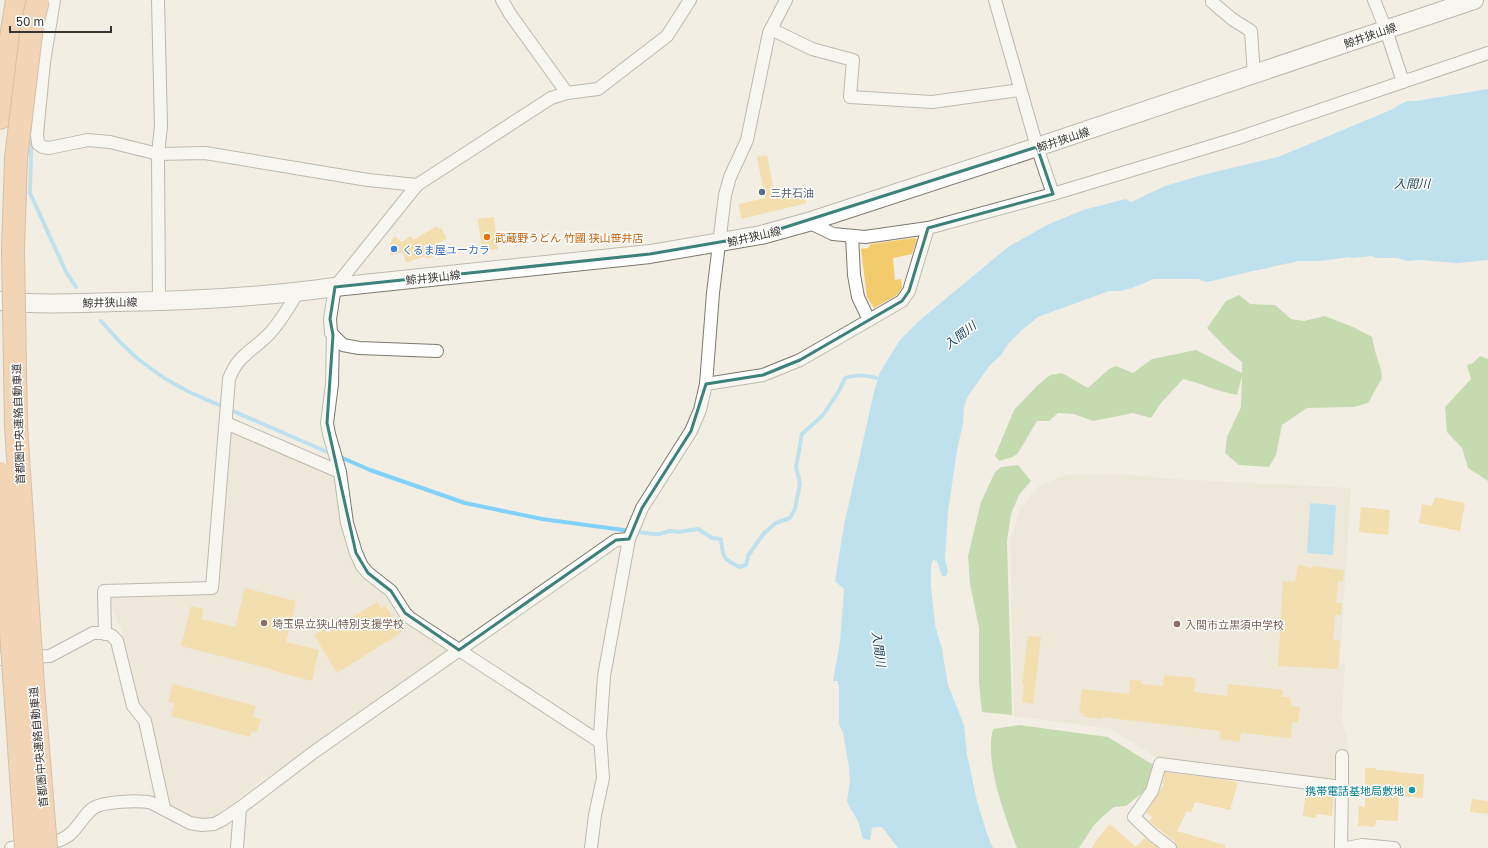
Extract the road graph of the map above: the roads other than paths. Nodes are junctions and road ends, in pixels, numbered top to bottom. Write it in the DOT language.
graph roads {
  1 [pos="17,0"];
  2 [pos="38,0"];
  3 [pos="54,0"];
  4 [pos="158,0"];
  5 [pos="502,0"];
  6 [pos="690,0"];
  7 [pos="786,0"];
  8 [pos="995,0"];
  9 [pos="1212,0"];
  10 [pos="1374,0"];
  11 [pos="1474,0"];
  12 [pos="771,29"];
  13 [pos="1386,30"];
  14 [pos="1488,53"];
  15 [pos="1254,75"];
  16 [pos="1403,82"];
  17 [pos="1020,90"];
  18 [pos="567,93"];
  19 [pos="0,118"];
  20 [pos="1037,147"];
  21 [pos="158,154"];
  22 [pos="417,185"];
  23 [pos="1053,194"];
  24 [pos="808,222"];
  25 [pos="928,228"];
  26 [pos="852,236"];
  27 [pos="720,243"];
  28 [pos="335,287"];
  29 [pos="298,292"];
  30 [pos="0,301"];
  31 [pos="159,302"];
  32 [pos="869,320"];
  33 [pos="334,336"];
  34 [pos="437,351"];
  35 [pos="706,384"];
  36 [pos="227,413"];
  37 [pos="340,472"];
  38 [pos="0,473"];
  39 [pos="628,539"];
  40 [pos="105,634"];
  41 [pos="459,650"];
  42 [pos="0,659"];
  43 [pos="600,742"];
  44 [pos="1342,756"];
  45 [pos="1342,787"];
  46 [pos="164,808"];
  47 [pos="240,808"];
  48 [pos="11,848"];
  49 [pos="26,848"];
  50 [pos="46,848"];
  51 [pos="237,848"];
  52 [pos="591,848"];
  53 [pos="1170,848"];
  54 [pos="1342,848"];
  55 [pos="1347,848"];
  56 [pos="1394,848"];
  1 -- 19 [label="highway"];
  2 -- 50 [label="highway, 首都圏中央連絡自動車道, bridge"];
  3 -- 21 [label="street"];
  4 -- 21 [label="street"];
  5 -- 18 [label="street"];
  6 -- 18 [label="street"];
  7 -- 12 [label="street"];
  8 -- 17 [label="street"];
  9 -- 15 [label="street"];
  10 -- 13 [label="street"];
  11 -- 13 [label="main road, 鯨井狭山線"];
  12 -- 17 [label="street"];
  12 -- 27 [label="street"];
  13 -- 15 [label="main road, 鯨井狭山線"];
  13 -- 16 [label="street"];
  14 -- 16 [label="street"];
  15 -- 20 [label="main road, 鯨井狭山線"];
  16 -- 23 [label="street"];
  17 -- 20 [label="street"];
  18 -- 22 [label="street"];
  20 -- 23 [label="street"];
  20 -- 24 [label="main road, 鯨井狭山線"];
  21 -- 22 [label="street"];
  21 -- 31 [label="street"];
  22 -- 28 [label="street"];
  23 -- 25 [label="street"];
  24 -- 26 [label="street"];
  24 -- 27 [label="main road, 鯨井狭山線"];
  25 -- 26 [label="street"];
  25 -- 32 [label="street"];
  26 -- 32 [label="street"];
  27 -- 28 [label="main road, 鯨井狭山線"];
  27 -- 35 [label="street"];
  28 -- 29 [label="main road, 鯨井狭山線"];
  28 -- 33 [label="street"];
  29 -- 31 [label="main road, 鯨井狭山線"];
  29 -- 36 [label="street"];
  30 -- 31 [label="main road, 鯨井狭山線"];
  32 -- 35 [label="street"];
  33 -- 34 [label="street"];
  33 -- 37 [label="street"];
  35 -- 39 [label="street"];
  36 -- 37 [label="street"];
  36 -- 40 [label="street"];
  37 -- 41 [label="street"];
  38 -- 49 [label="highway, 首都圏中央連絡自動車道, bridge"];
  39 -- 41 [label="street"];
  39 -- 43 [label="street"];
  40 -- 42 [label="street"];
  40 -- 46 [label="street"];
  41 -- 43 [label="street"];
  41 -- 47 [label="street"];
  43 -- 52 [label="street"];
  44 -- 45 [label="street"];
  45 -- 53 [label="street"];
  45 -- 54 [label="street"];
  46 -- 47 [label="street"];
  46 -- 48 [label="street"];
  47 -- 51 [label="street"];
  55 -- 56 [label="street"];
}
